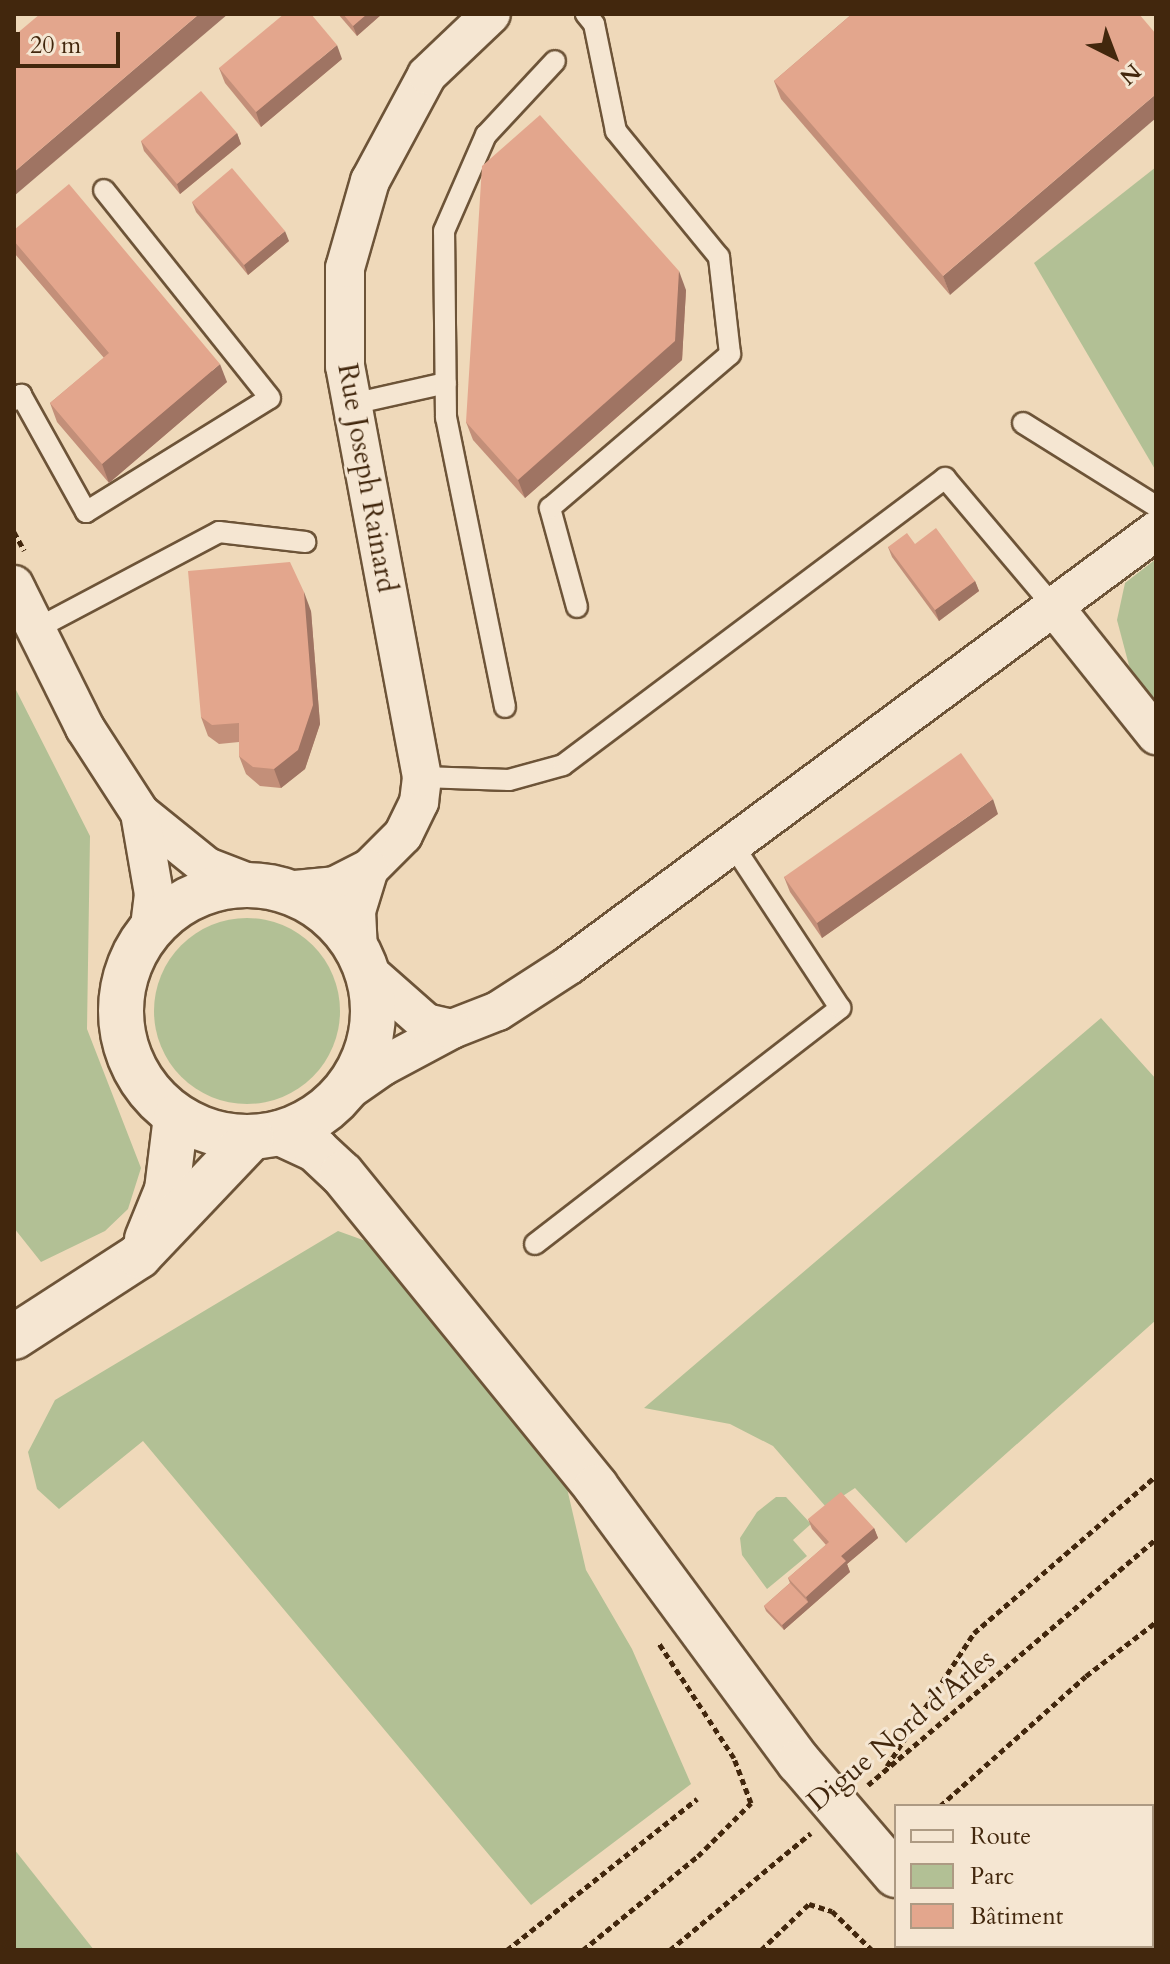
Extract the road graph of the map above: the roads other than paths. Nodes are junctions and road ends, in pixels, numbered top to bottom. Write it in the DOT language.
graph roads {
  1 [pos="491,14"];
  2 [pos="586,14"];
  3 [pos="555,61"];
  4 [pos="104,190"];
  5 [pos="446,383"];
  6 [pos="14,400"];
  7 [pos="352,404"];
  8 [pos="1023,423"];
  9 [pos="1156,506"];
  10 [pos="1156,531"];
  11 [pos="305,542"];
  12 [pos="14,585"];
  13 [pos="577,607"];
  14 [pos="1054,607"];
  15 [pos="36,629"];
  16 [pos="505,707"];
  17 [pos="1156,735"];
  18 [pos="422,777"];
  19 [pos="140,813"];
  20 [pos="733,845"];
  21 [pos="369,869"];
  22 [pos="270,888"];
  23 [pos="150,929"];
  24 [pos="362,961"];
  25 [pos="452,1029"];
  26 [pos="336,1100"];
  27 [pos="176,1117"];
  28 [pos="265,1136"];
  29 [pos="342,1174"];
  30 [pos="535,1244"];
  31 [pos="139,1256"];
  32 [pos="14,1337"];
  33 [pos="894,1873"];
  1 -- 7 [label="street, Rue Joseph Rainard"];
  2 -- 13 [label="lane"];
  3 -- 5 [label="lane"];
  4 -- 6 [label="lane"];
  5 -- 7 [label="lane"];
  5 -- 16 [label="lane"];
  7 -- 18 [label="street, Rue Joseph Rainard"];
  8 -- 9 [label="lane"];
  10 -- 14 [label="street"];
  11 -- 15 [label="lane"];
  12 -- 15 [label="street"];
  14 -- 17 [label="street"];
  14 -- 18 [label="lane"];
  14 -- 20 [label="street"];
  15 -- 19 [label="street"];
  18 -- 21 [label="street, Rue Joseph Rainard"];
  19 -- 22 [label="street"];
  19 -- 23 [label="street"];
  20 -- 25 [label="street"];
  20 -- 30 [label="lane"];
  21 -- 22 [label="street"];
  21 -- 24 [label="street"];
  22 -- 23 [label="street"];
  22 -- 24 [label="street"];
  23 -- 27 [label="street"];
  24 -- 25 [label="street"];
  24 -- 26 [label="street"];
  25 -- 26 [label="street"];
  26 -- 28 [label="street"];
  26 -- 29 [label="street"];
  27 -- 28 [label="street"];
  27 -- 31 [label="street"];
  28 -- 29 [label="street"];
  28 -- 31 [label="street"];
  29 -- 33 [label="street"];
  31 -- 32 [label="street"];
}
